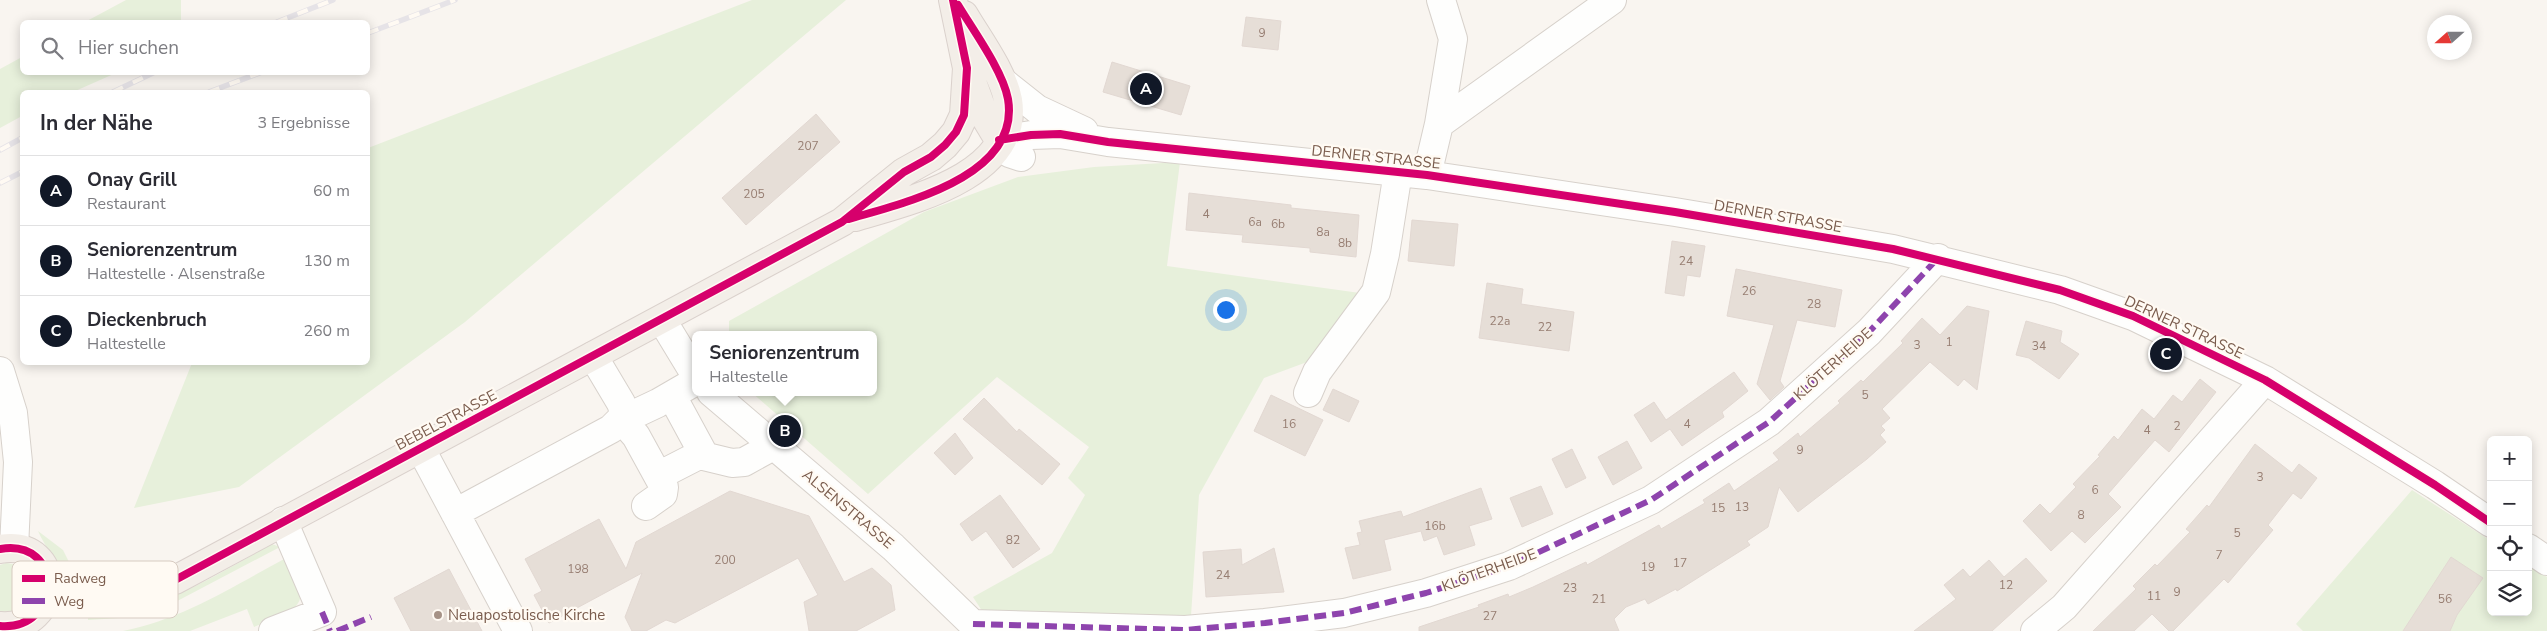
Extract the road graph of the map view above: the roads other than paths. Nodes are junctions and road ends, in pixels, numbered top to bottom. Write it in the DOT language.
graph roads {
  1 [pos="954,0"];
  2 [pos="1441,0"];
  3 [pos="1612,0"];
  4 [pos="967,68"];
  5 [pos="1002,82"];
  6 [pos="1439,124"];
  7 [pos="1000,140"];
  8 [pos="1108,142"];
  9 [pos="931,156"];
  10 [pos="1021,157"];
  11 [pos="983,164"];
  12 [pos="1398,172"];
  13 [pos="1427,175"];
  14 [pos="842,222"];
  15 [pos="1938,258"];
  16 [pos="662,320"];
  17 [pos="593,356"];
  18 [pos="692,369"];
  19 [pos="0,370"];
  20 [pos="2265,380"];
  21 [pos="692,384"];
  22 [pos="1308,393"];
  23 [pos="672,396"];
  24 [pos="716,396"];
  25 [pos="622,420"];
  26 [pos="773,446"];
  27 [pos="421,448"];
  28 [pos="704,455"];
  29 [pos="658,476"];
  30 [pos="646,506"];
  31 [pos="455,513"];
  32 [pos="2487,520"];
  33 [pos="283,521"];
  34 [pos="7,549"];
  35 [pos="2532,551"];
  36 [pos="36,561"];
  37 [pos="2547,561"];
  38 [pos="178,578"];
  39 [pos="0,626"];
  40 [pos="33,626"];
  41 [pos="976,627"];
  42 [pos="2037,630"];
  43 [pos="274,631"];
  44 [pos="518,631"];
  1 -- 4 [label="main road"];
  1 -- 5 [label="main road, BEBELSTRASSE"];
  2 -- 6 [label="street"];
  3 -- 6 [label="street"];
  4 -- 7 [label="main road"];
  4 -- 9 [label="main road"];
  5 -- 7 [label="main road, BEBELSTRASSE"];
  5 -- 8 [label="street, DERNER STRASSE"];
  6 -- 13 [label="street"];
  7 -- 8 [label="street, DERNER STRASSE"];
  7 -- 9 [label="main road"];
  7 -- 10 [label="street"];
  7 -- 11 [label="main road, BEBELSTRASSE"];
  8 -- 10 [label="street, DERNER STRASSE"];
  8 -- 12 [label="street, DERNER STRASSE"];
  9 -- 14 [label="main road, BEBELSTRASSE"];
  10 -- 11 [label="street, DERNER STRASSE"];
  11 -- 14 [label="main road, BEBELSTRASSE"];
  12 -- 13 [label="street, DERNER STRASSE"];
  12 -- 22 [label="street"];
  13 -- 15 [label="street, DERNER STRASSE"];
  14 -- 16 [label="main road, BEBELSTRASSE"];
  15 -- 20 [label="street, DERNER STRASSE"];
  15 -- 41 [label="street, KLÖTERHEIDE"];
  16 -- 17 [label="main road, BEBELSTRASSE"];
  16 -- 18 [label="street"];
  17 -- 25 [label="street"];
  17 -- 27 [label="main road, BEBELSTRASSE"];
  19 -- 34 [label="street"];
  20 -- 32 [label="street, DERNER STRASSE"];
  20 -- 42 [label="street"];
  21 -- 23 [label="street"];
  23 -- 25 [label="street"];
  23 -- 28 [label="street"];
  24 -- 26 [label="street, ALSENSTRASSE"];
  25 -- 29 [label="street"];
  25 -- 31 [label="street"];
  26 -- 28 [label="street"];
  26 -- 41 [label="street, ALSENSTRASSE"];
  27 -- 31 [label="street"];
  27 -- 33 [label="main road, BEBELSTRASSE"];
  28 -- 29 [label="street"];
  29 -- 30 [label="street"];
  31 -- 44 [label="street"];
  33 -- 38 [label="main road, BEBELSTRASSE"];
  33 -- 43 [label="street"];
  34 -- 36 [label="main road"];
  35 -- 37 [label="street"];
  39 -- 40 [label="main road"];
}
